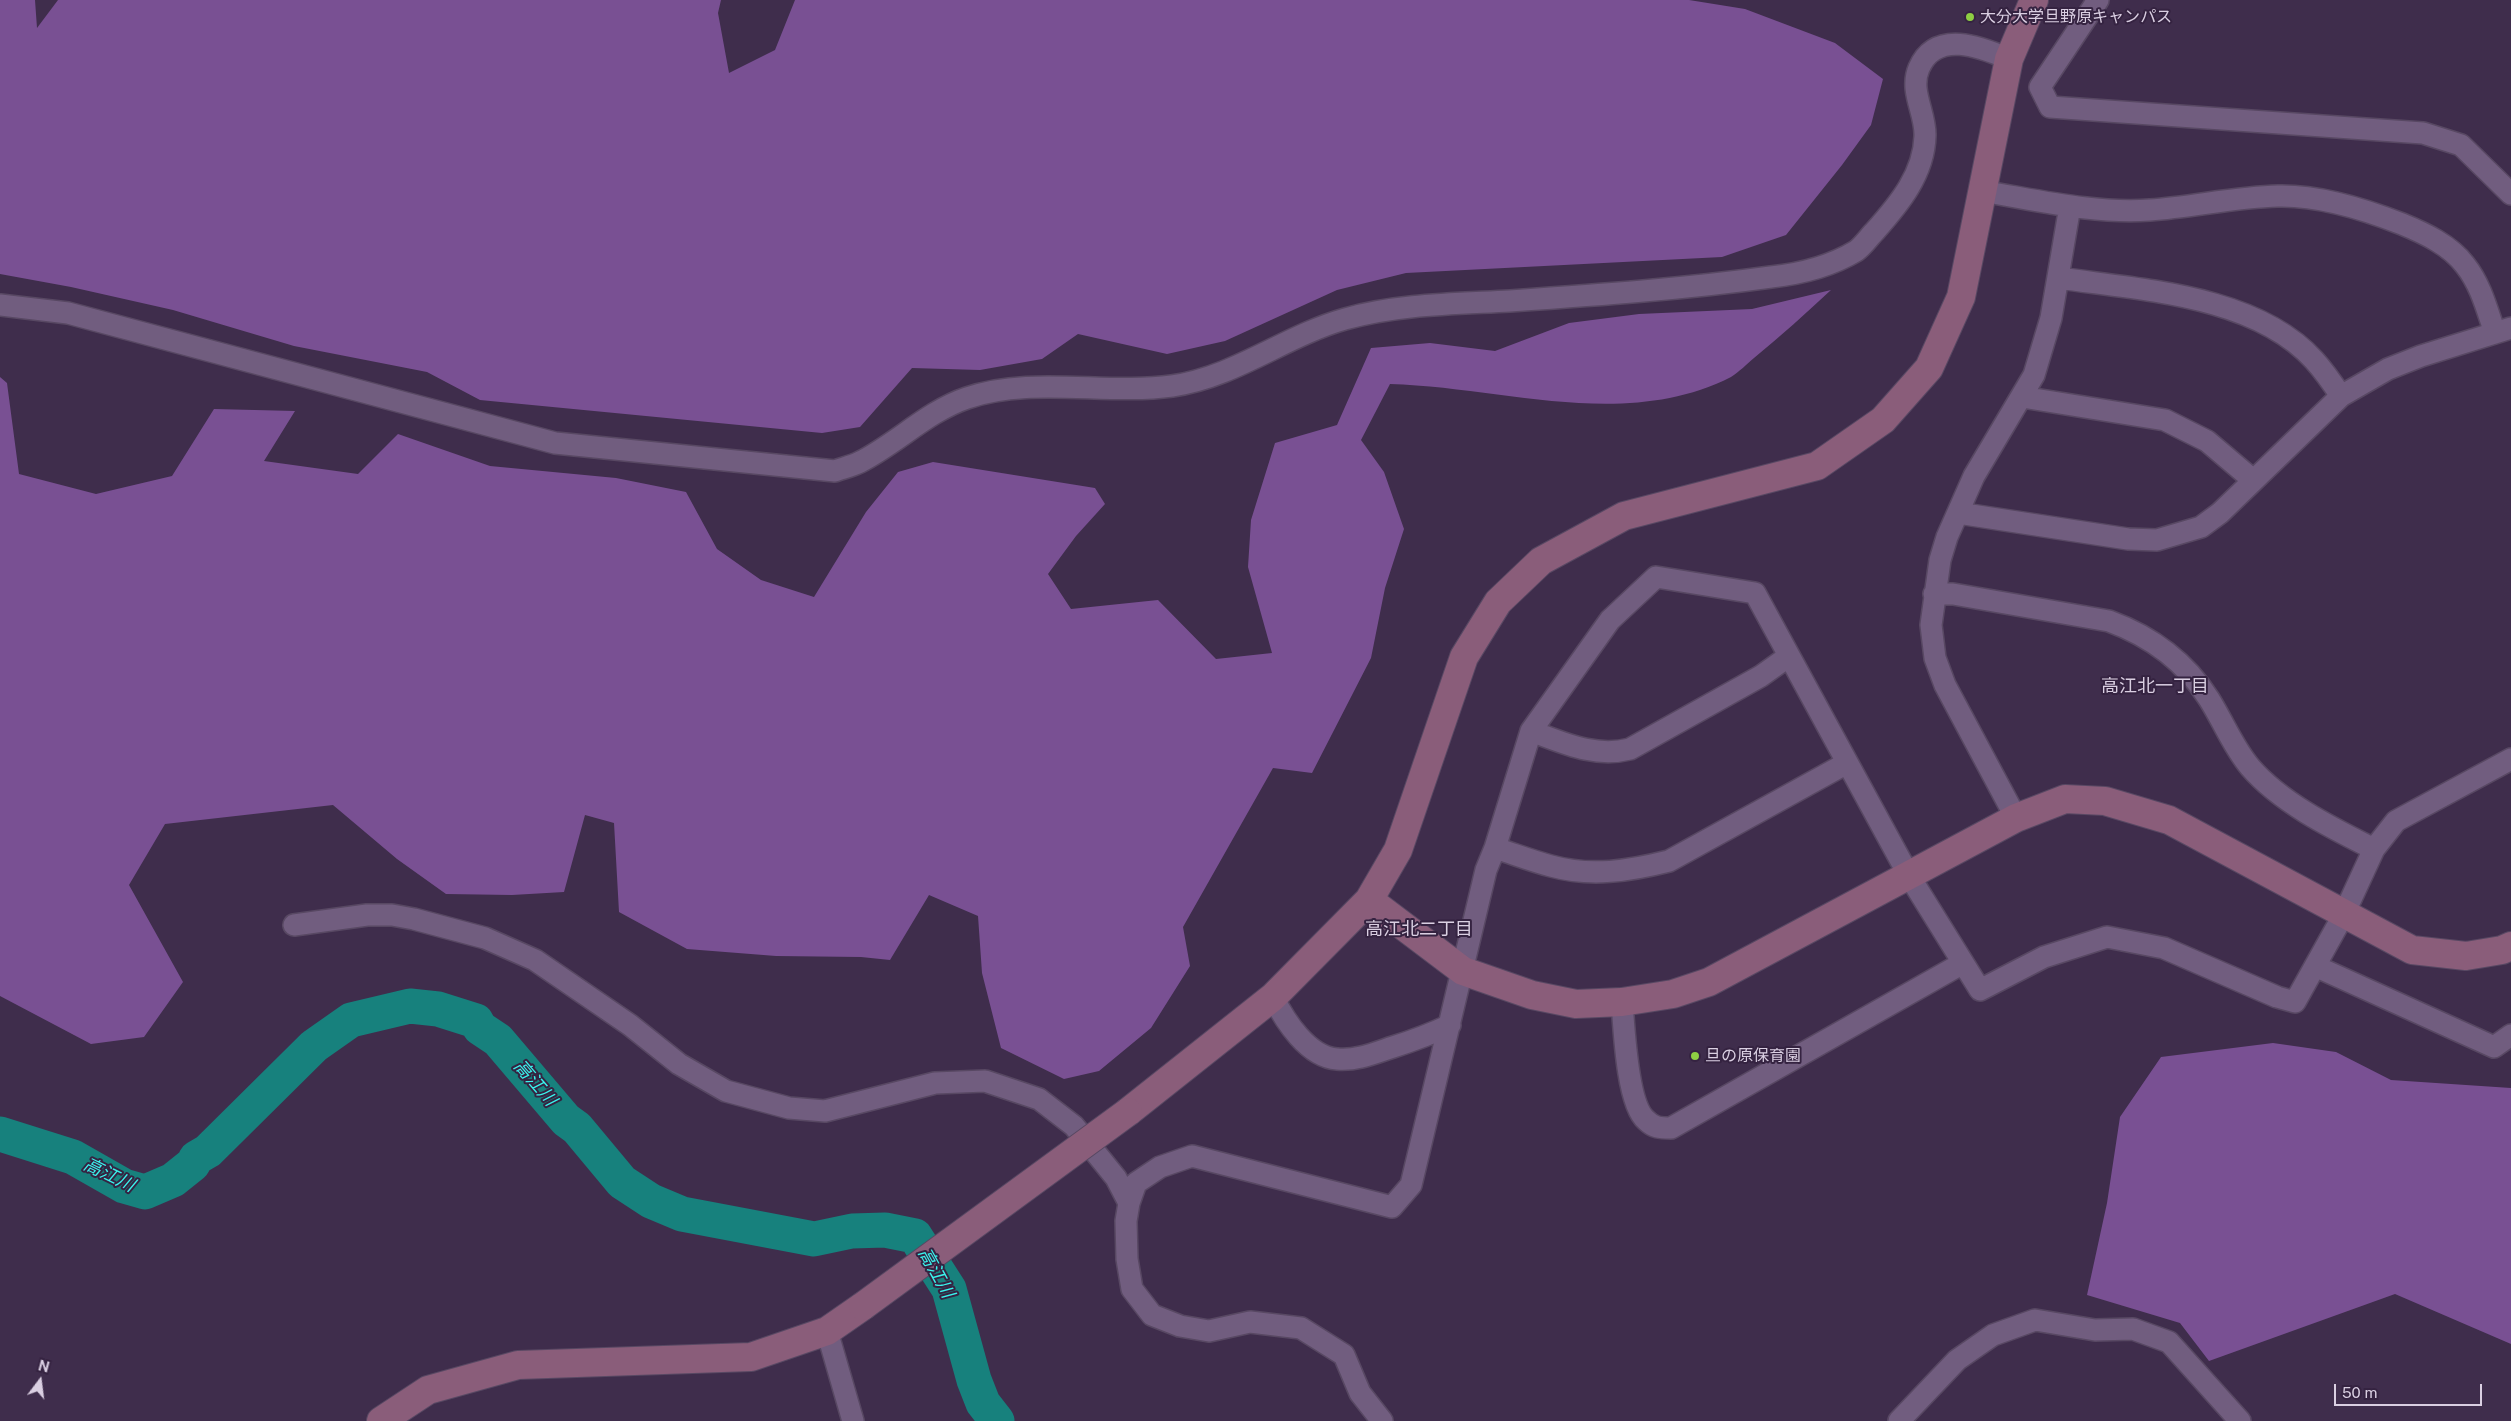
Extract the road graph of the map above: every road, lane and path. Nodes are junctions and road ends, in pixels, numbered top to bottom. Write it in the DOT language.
graph roads {
  1 [pos="2034,0"];
  2 [pos="2098,0"];
  3 [pos="2009,59"];
  4 [pos="1981,191"];
  5 [pos="2511,194"];
  6 [pos="2070,206"];
  7 [pos="2059,278"];
  8 [pos="0,305"];
  9 [pos="2503,330"];
  10 [pos="2342,396"];
  11 [pos="2022,397"];
  12 [pos="2253,480"];
  13 [pos="1958,513"];
  14 [pos="1934,594"];
  15 [pos="1789,656"];
  16 [pos="1531,731"];
  17 [pos="2511,759"];
  18 [pos="1847,763"];
  19 [pos="2016,818"];
  20 [pos="1496,848"];
  21 [pos="2374,849"];
  22 [pos="1908,874"];
  23 [pos="1369,900"];
  24 [pos="2344,914"];
  25 [pos="294,925"];
  26 [pos="2511,946"];
  27 [pos="1963,963"];
  28 [pos="2315,966"];
  29 [pos="1463,971"];
  30 [pos="1273,997"];
  31 [pos="1622,1002"];
  32 [pos="1450,1025"];
  33 [pos="2511,1036"];
  34 [pos="1129,1203"];
  35 [pos="827,1331"];
  36 [pos="381,1421"];
  37 [pos="853,1421"];
  38 [pos="1382,1421"];
  39 [pos="1899,1421"];
  40 [pos="2240,1421"];
  1 -- 3 [label="street"];
  2 -- 5 [label="street"];
  3 -- 4 [label="street"];
  3 -- 8 [label="street"];
  4 -- 6 [label="street"];
  4 -- 23 [label="street"];
  6 -- 7 [label="street"];
  6 -- 9 [label="street"];
  7 -- 10 [label="street"];
  7 -- 11 [label="street"];
  9 -- 10 [label="street"];
  10 -- 12 [label="street"];
  11 -- 12 [label="street"];
  11 -- 13 [label="street"];
  12 -- 13 [label="street"];
  13 -- 14 [label="street"];
  14 -- 19 [label="street"];
  14 -- 21 [label="street"];
  15 -- 16 [label="street"];
  15 -- 16 [label="street"];
  15 -- 18 [label="street"];
  16 -- 20 [label="street"];
  17 -- 21 [label="street"];
  18 -- 20 [label="street"];
  18 -- 22 [label="street"];
  19 -- 22 [label="street"];
  19 -- 24 [label="street"];
  20 -- 29 [label="street"];
  21 -- 24 [label="street"];
  22 -- 27 [label="street"];
  22 -- 31 [label="street"];
  23 -- 29 [label="street"];
  23 -- 30 [label="street"];
  24 -- 26 [label="street"];
  24 -- 28 [label="street"];
  25 -- 34 [label="street"];
  27 -- 28 [label="street"];
  27 -- 31 [label="street"];
  28 -- 33 [label="street"];
  29 -- 31 [label="street"];
  29 -- 32 [label="street"];
  30 -- 32 [label="street"];
  30 -- 35 [label="street, bridge"];
  32 -- 34 [label="street"];
  34 -- 38 [label="street"];
  35 -- 36 [label="street"];
  35 -- 37 [label="street"];
  39 -- 40 [label="street"];
}
